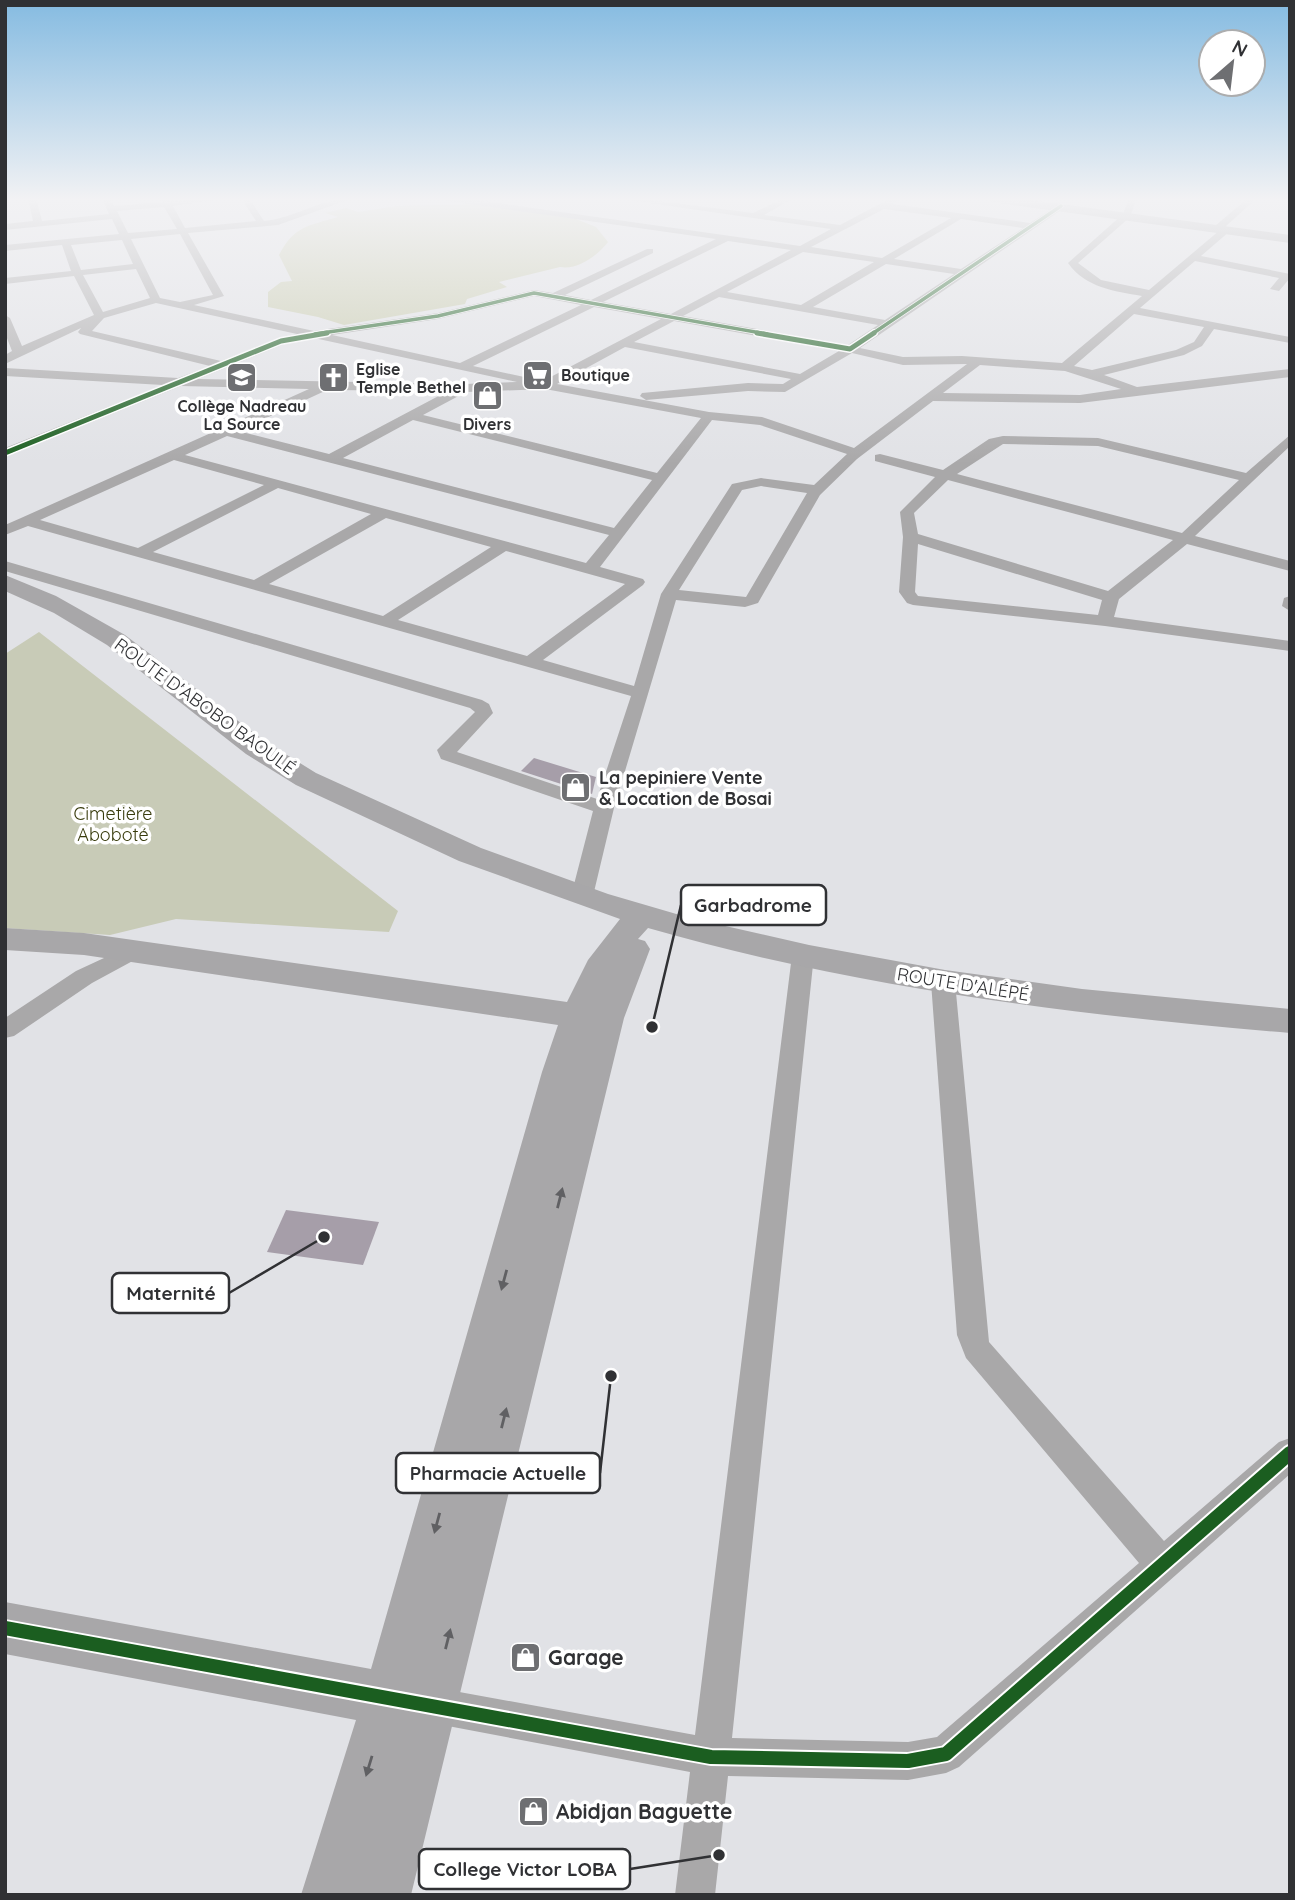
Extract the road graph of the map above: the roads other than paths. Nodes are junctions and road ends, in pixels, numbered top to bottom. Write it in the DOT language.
graph roads {
  1 [pos="84,287"];
  2 [pos="150,287"];
  3 [pos="214,287"];
  4 [pos="575,287"];
  5 [pos="627,287"];
  6 [pos="733,287"];
  7 [pos="840,287"];
  8 [pos="941,287"];
  9 [pos="1121,287"];
  10 [pos="1160,287"];
  11 [pos="1277,287"];
  12 [pos="1275,289"];
  13 [pos="719,294"];
  14 [pos="1151,294"];
  15 [pos="555,296"];
  16 [pos="156,300"];
  17 [pos="594,303"];
  18 [pos="172,304"];
  19 [pos="804,308"];
  20 [pos="1132,310"];
  21 [pos="100,316"];
  22 [pos="676,317"];
  23 [pos="5,318"];
  24 [pos="889,324"];
  25 [pos="1210,325"];
  26 [pos="310,334"];
  27 [pos="1290,340"];
  28 [pos="625,344"];
  29 [pos="850,349"];
  30 [pos="18,352"];
  31 [pos="5,361"];
  32 [pos="978,361"];
  33 [pos="221,365"];
  34 [pos="461,367"];
  35 [pos="1065,367"];
  36 [pos="5,372"];
  37 [pos="1290,373"];
  38 [pos="1092,374"];
  39 [pos="802,378"];
  40 [pos="178,382"];
  41 [pos="545,385"];
  42 [pos="328,386"];
  43 [pos="464,388"];
  44 [pos="1136,391"];
  45 [pos="933,397"];
  46 [pos="611,398"];
  47 [pos="411,416"];
  48 [pos="709,416"];
  49 [pos="224,431"];
  50 [pos="1290,439"];
  51 [pos="5,453"];
  52 [pos="857,453"];
  53 [pos="171,455"];
  54 [pos="332,458"];
  55 [pos="880,458"];
  56 [pos="943,477"];
  57 [pos="660,478"];
  58 [pos="1250,478"];
  59 [pos="276,484"];
  60 [pos="817,490"];
  61 [pos="384,513"];
  62 [pos="26,521"];
  63 [pos="5,531"];
  64 [pos="618,533"];
  65 [pos="911,537"];
  66 [pos="1185,538"];
  67 [pos="503,546"];
  68 [pos="136,554"];
  69 [pos="5,566"];
  70 [pos="1290,566"];
  71 [pos="590,569"];
  72 [pos="5,582"];
  73 [pos="254,586"];
  74 [pos="657,588"];
  75 [pos="1111,597"];
  76 [pos="1105,621"];
  77 [pos="384,622"];
  78 [pos="1290,646"];
  79 [pos="529,662"];
  80 [pos="641,693"];
  81 [pos="604,808"];
  82 [pos="582,896"];
  83 [pos="642,916"];
  84 [pos="5,939"];
  85 [pos="132,952"];
  86 [pos="803,956"];
  87 [pos="943,982"];
  88 [pos="592,1017"];
  89 [pos="1290,1021"];
  90 [pos="5,1030"];
  91 [pos="1290,1453"];
  92 [pos="1162,1564"];
  93 [pos="5,1628"];
  94 [pos="410,1703"];
  95 [pos="711,1757"];
  96 [pos="330,1895"];
  97 [pos="381,1895"];
  98 [pos="695,1895"];
  1 -- 21 [label="street"];
  2 -- 16 [label="street"];
  3 -- 18 [label="street"];
  4 -- 15 [label="street"];
  5 -- 17 [label="street"];
  6 -- 13 [label="street"];
  7 -- 19 [label="street"];
  8 -- 24 [label="street"];
  9 -- 14 [label="street"];
  10 -- 14 [label="street"];
  11 -- 12 [label="street"];
  13 -- 19 [label="street"];
  13 -- 22 [label="street"];
  14 -- 20 [label="street"];
  15 -- 17 [label="street"];
  15 -- 26 [label="street"];
  16 -- 18 [label="street"];
  16 -- 21 [label="street"];
  17 -- 22 [label="street"];
  17 -- 34 [label="street"];
  18 -- 26 [label="street"];
  19 -- 24 [label="street"];
  20 -- 25 [label="street"];
  20 -- 35 [label="street"];
  21 -- 30 [label="street"];
  21 -- 33 [label="street"];
  22 -- 28 [label="street"];
  22 -- 29 [label="street"];
  23 -- 30 [label="street"];
  24 -- 29 [label="street"];
  25 -- 27 [label="street"];
  25 -- 38 [label="street"];
  26 -- 33 [label="street"];
  26 -- 34 [label="street"];
  28 -- 39 [label="street"];
  28 -- 41 [label="street"];
  29 -- 32 [label="street"];
  29 -- 39 [label="street"];
  30 -- 31 [label="street"];
  32 -- 35 [label="street"];
  32 -- 45 [label="street"];
  33 -- 40 [label="street"];
  34 -- 41 [label="street"];
  35 -- 38 [label="street"];
  36 -- 40 [label="street"];
  37 -- 44 [label="street"];
  38 -- 44 [label="street"];
  39 -- 46 [label="street"];
  40 -- 42 [label="street"];
  40 -- 51 [label="street"];
  41 -- 43 [label="street"];
  41 -- 46 [label="street"];
  42 -- 43 [label="street"];
  42 -- 49 [label="street"];
  43 -- 47 [label="street"];
  44 -- 45 [label="street"];
  45 -- 52 [label="street"];
  46 -- 48 [label="street"];
  47 -- 54 [label="street"];
  47 -- 57 [label="street"];
  48 -- 52 [label="street"];
  48 -- 57 [label="street"];
  49 -- 53 [label="street"];
  49 -- 54 [label="street"];
  50 -- 58 [label="street"];
  52 -- 60 [label="street"];
  53 -- 59 [label="street"];
  53 -- 62 [label="street"];
  54 -- 64 [label="street"];
  55 -- 56 [label="street"];
  56 -- 58 [label="street"];
  56 -- 65 [label="street"];
  56 -- 66 [label="street"];
  57 -- 64 [label="street"];
  58 -- 66 [label="street"];
  59 -- 61 [label="street"];
  59 -- 68 [label="street"];
  60 -- 74 [label="street"];
  60 -- 74 [label="street"];
  61 -- 67 [label="street"];
  61 -- 73 [label="street"];
  62 -- 63 [label="street"];
  62 -- 68 [label="street"];
  64 -- 71 [label="street"];
  65 -- 75 [label="street"];
  65 -- 76 [label="street"];
  66 -- 70 [label="street"];
  66 -- 75 [label="street"];
  67 -- 71 [label="street"];
  67 -- 77 [label="street"];
  68 -- 73 [label="street"];
  69 -- 81 [label="street"];
  71 -- 74 [label="street"];
  72 -- 82 [label="main road, ROUTE D'ABOBO BAOULÉ"];
  73 -- 77 [label="street"];
  74 -- 79 [label="street"];
  74 -- 80 [label="street"];
  75 -- 76 [label="street"];
  76 -- 78 [label="street"];
  77 -- 79 [label="street"];
  79 -- 80 [label="street"];
  80 -- 81 [label="street"];
  81 -- 82 [label="street"];
  82 -- 83 [label="main road, ROUTE D'ABOBO BAOULÉ"];
  83 -- 86 [label="main road, ROUTE D'ALÉPÉ"];
  83 -- 88 [label="main road"];
  84 -- 85 [label="main road"];
  85 -- 88 [label="main road"];
  85 -- 90 [label="street"];
  86 -- 87 [label="main road, ROUTE D'ALÉPÉ"];
  86 -- 95 [label="street"];
  87 -- 89 [label="main road, ROUTE D'ALÉPÉ"];
  87 -- 92 [label="street"];
  88 -- 94 [label="main road"];
  91 -- 92 [label="street"];
  92 -- 95 [label="street"];
  93 -- 94 [label="main road"];
  94 -- 95 [label="street"];
  94 -- 96 [label="main road, one-way"];
  94 -- 97 [label="main road"];
  95 -- 98 [label="street"];
}
